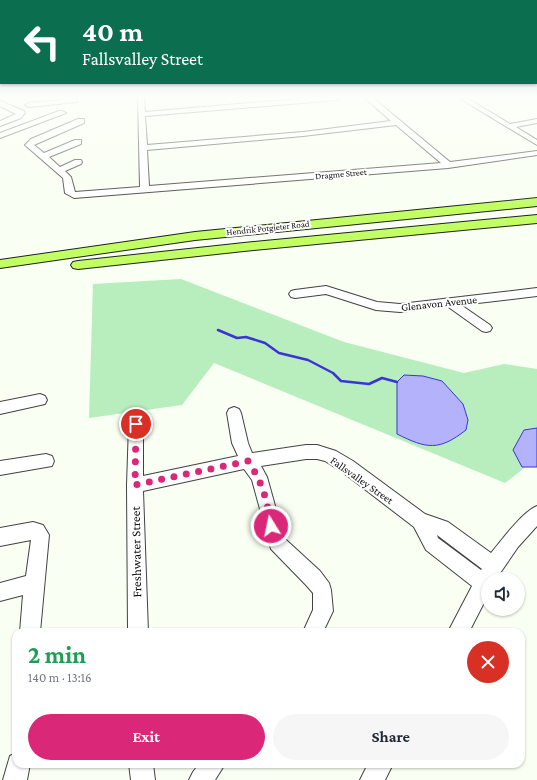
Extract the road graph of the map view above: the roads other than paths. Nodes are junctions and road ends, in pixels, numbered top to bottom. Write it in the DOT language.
graph roads {
  1 [pos="143,134"];
  2 [pos="298,134"];
  3 [pos="411,134"];
  4 [pos="522,134"];
  5 [pos="522,134"];
  6 [pos="48,135"];
  7 [pos="78,142"];
  8 [pos="537,143"];
  9 [pos="144,148"];
  10 [pos="537,148"];
  11 [pos="537,153"];
  12 [pos="42,157"];
  13 [pos="78,162"];
  14 [pos="448,165"];
  15 [pos="59,170"];
  16 [pos="145,189"];
  17 [pos="537,202"];
  18 [pos="537,219"];
  19 [pos="0,264"];
  20 [pos="0,274"];
  21 [pos="295,294"];
  22 [pos="535,294"];
  23 [pos="449,302"];
  24 [pos="486,328"];
  25 [pos="40,400"];
  26 [pos="0,408"];
  27 [pos="234,413"];
  28 [pos="136,424"];
  29 [pos="46,461"];
  30 [pos="248,461"];
  31 [pos="0,468"];
  32 [pos="135,485"];
  33 [pos="537,514"];
  34 [pos="420,521"];
  35 [pos="0,537"];
  36 [pos="493,566"];
  37 [pos="490,572"];
  38 [pos="481,582"];
  39 [pos="34,583"];
  40 [pos="481,590"];
  41 [pos="0,592"];
  42 [pos="30,628"];
  43 [pos="138,628"];
  44 [pos="315,628"];
  45 [pos="460,628"];
  46 [pos="17,768"];
  47 [pos="142,768"];
  48 [pos="379,768"];
  49 [pos="15,780"];
  50 [pos="143,780"];
  51 [pos="372,780"];
  1 -- 9 [label="street"];
  2 -- 9 [label="street"];
  3 -- 14 [label="street"];
  4 -- 8 [label="street"];
  5 -- 10 [label="street"];
  6 -- 12 [label="street"];
  7 -- 12 [label="street"];
  9 -- 16 [label="street"];
  11 -- 14 [label="street, Dragme Street"];
  12 -- 15 [label="street"];
  13 -- 15 [label="street"];
  14 -- 16 [label="street, Dragme Street"];
  15 -- 16 [label="street, Dragme Street"];
  17 -- 19 [label="main road, Hendrik Potgieter Road"];
  18 -- 20 [label="main road, Hendrik Potgieter Road"];
  21 -- 23 [label="street, Glenavon Avenue"];
  22 -- 23 [label="street, Glenavon Avenue"];
  23 -- 24 [label="street"];
  25 -- 26 [label="street"];
  27 -- 30 [label="street"];
  28 -- 32 [label="street, Freshwater Street"];
  29 -- 31 [label="street"];
  30 -- 32 [label="street, Fallsvalley Street"];
  30 -- 34 [label="street, Fallsvalley Street"];
  30 -- 44 [label="street"];
  32 -- 43 [label="street, Freshwater Street"];
  33 -- 36 [label="street"];
  34 -- 36 [label="street, Fallsvalley Street"];
  34 -- 38 [label="street, Fallsvalley Street"];
  35 -- 39 [label="street"];
  36 -- 37 [label="street"];
  39 -- 41 [label="street"];
  39 -- 42 [label="street"];
  40 -- 45 [label="street"];
  46 -- 49 [label="street"];
  47 -- 50 [label="street"];
  48 -- 51 [label="street"];
}
